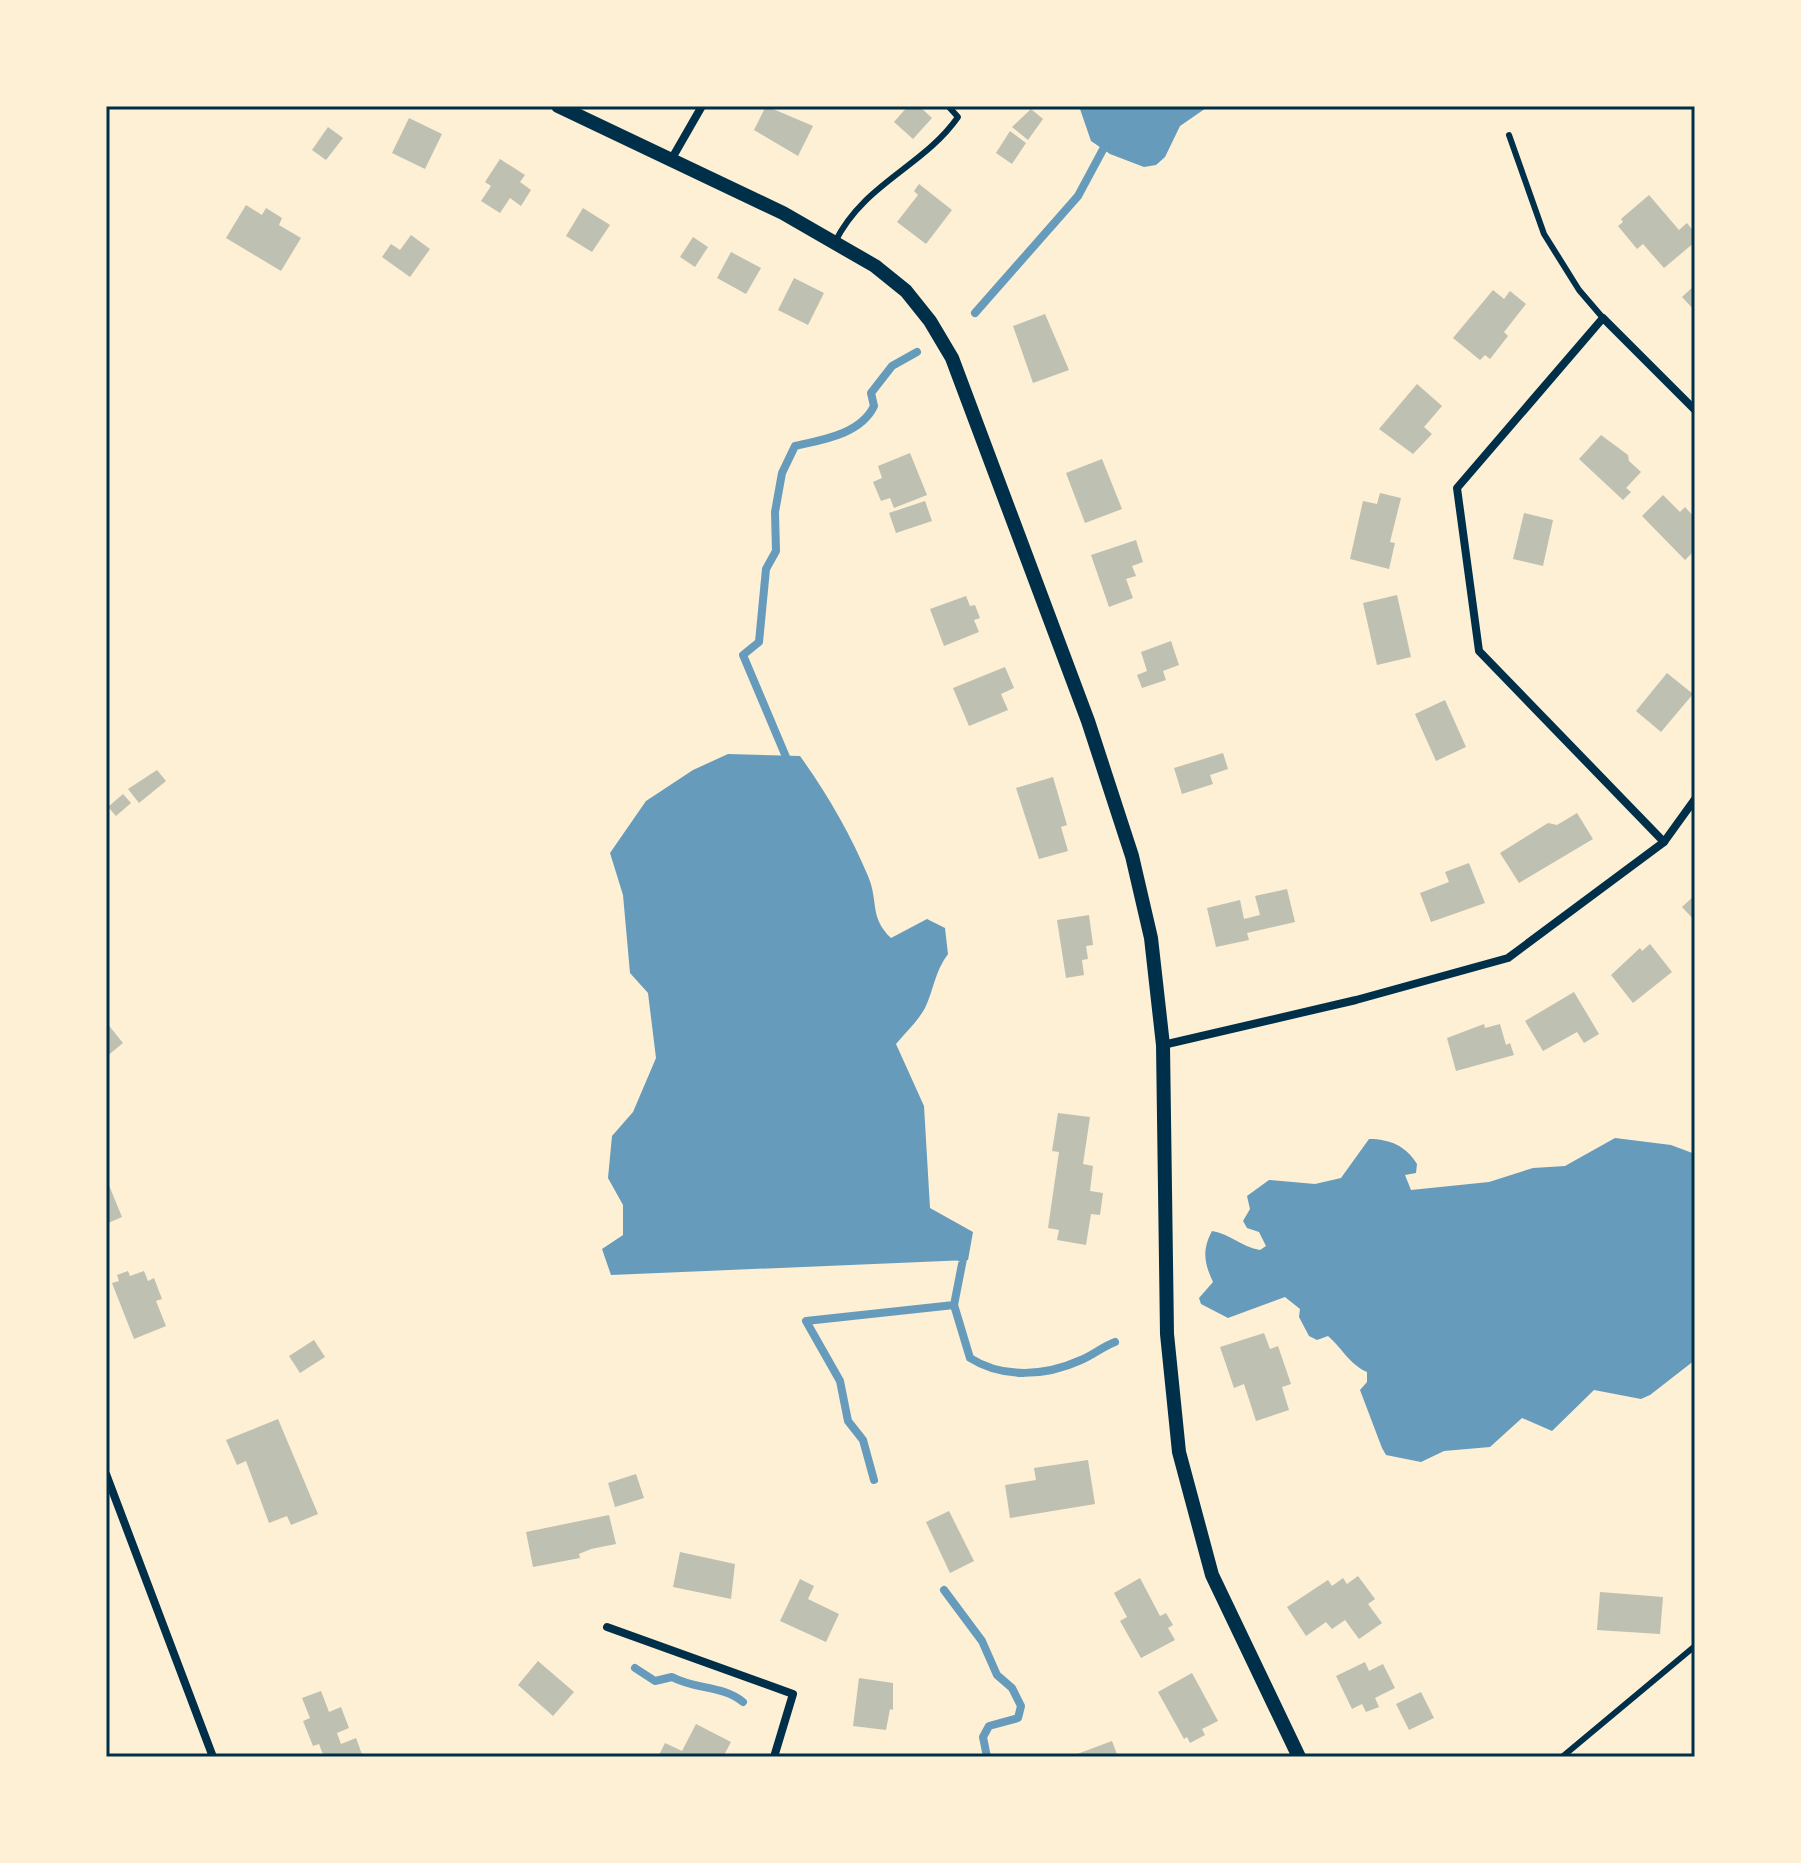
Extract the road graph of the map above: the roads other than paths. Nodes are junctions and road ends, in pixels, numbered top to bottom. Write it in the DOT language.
graph roads {
  1 [pos="558,106"];
  2 [pos="702,106"];
  3 [pos="948,106"];
  4 [pos="1509,135"];
  5 [pos="671,160"];
  6 [pos="835,242"];
  7 [pos="1603,318"];
  8 [pos="1695,410"];
  9 [pos="1695,799"];
  10 [pos="1664,842"];
  11 [pos="1163,1045"];
  12 [pos="106,1474"];
  13 [pos="607,1627"];
  14 [pos="1695,1646"];
  15 [pos="213,1757"];
  16 [pos="774,1757"];
  17 [pos="1299,1757"];
  18 [pos="1562,1757"];
  1 -- 5 [label="street"];
  2 -- 5 [label="street"];
  3 -- 6 [label="lane"];
  4 -- 7 [label="lane"];
  5 -- 6 [label="street"];
  6 -- 11 [label="street"];
  7 -- 8 [label="street"];
  7 -- 10 [label="street"];
  9 -- 10 [label="street"];
  10 -- 11 [label="street"];
  11 -- 17 [label="street"];
  12 -- 15 [label="street"];
  13 -- 16 [label="street"];
  14 -- 18 [label="lane"];
}
